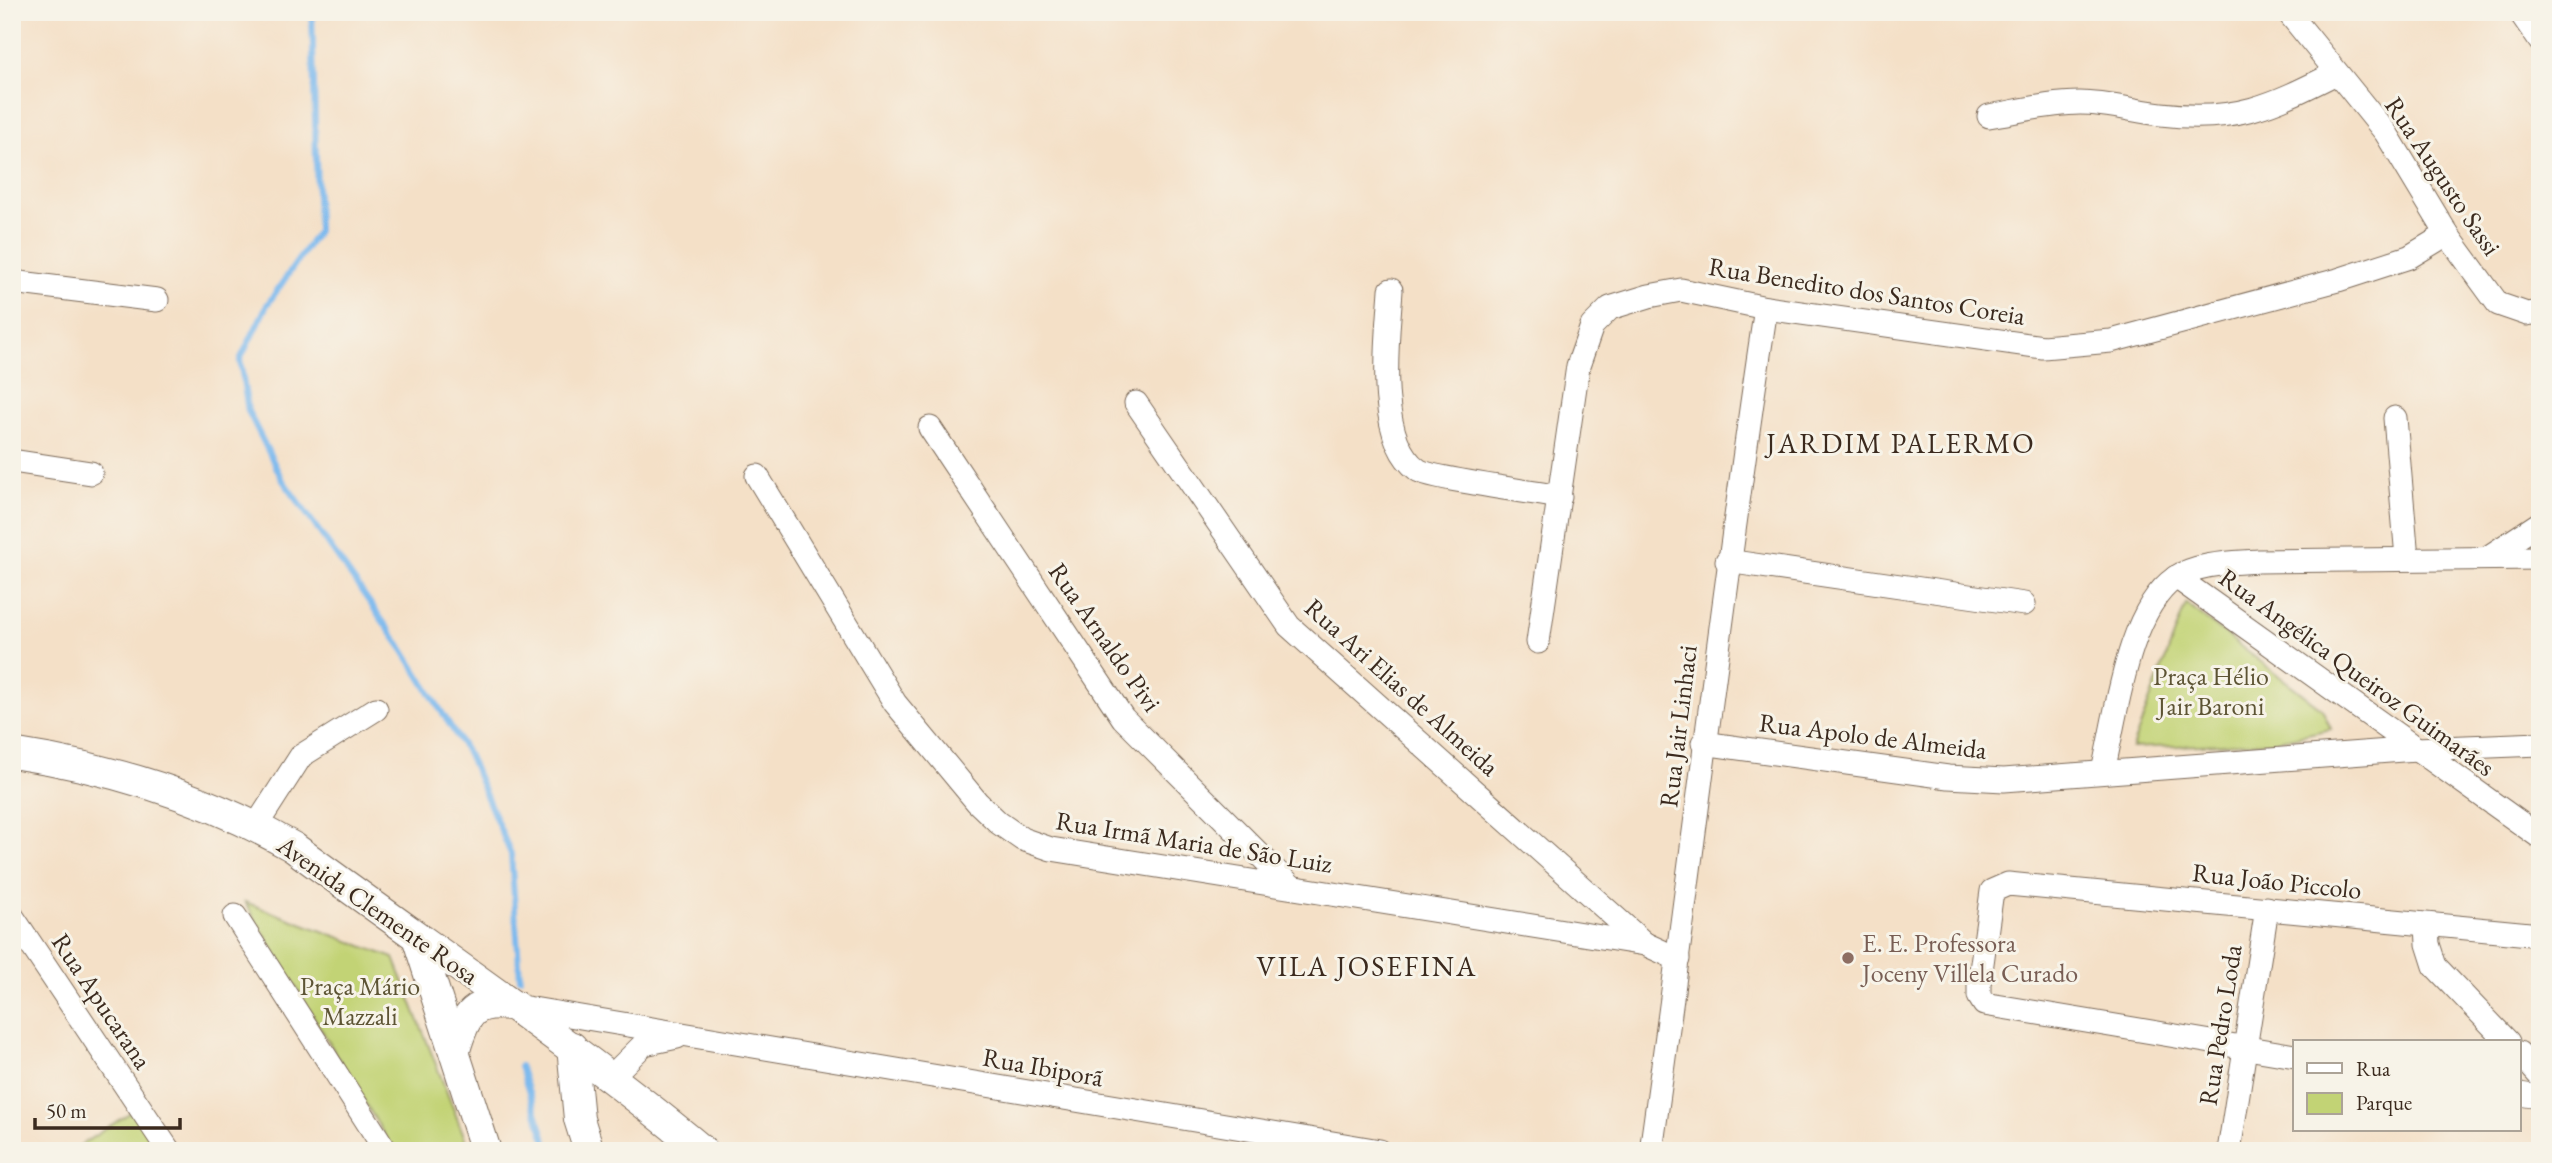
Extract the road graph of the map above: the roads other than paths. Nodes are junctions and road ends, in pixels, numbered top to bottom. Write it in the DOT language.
graph roads {
  1 [pos="2288,12"];
  2 [pos="2520,12"];
  3 [pos="2540,41"];
  4 [pos="2336,74"];
  5 [pos="1989,116"];
  6 [pos="2447,234"];
  7 [pos="12,282"];
  8 [pos="1391,290"];
  9 [pos="157,300"];
  10 [pos="1766,308"];
  11 [pos="2540,312"];
  12 [pos="1136,402"];
  13 [pos="2395,418"];
  14 [pos="930,428"];
  15 [pos="12,461"];
  16 [pos="91,473"];
  17 [pos="757,476"];
  18 [pos="1560,497"];
  19 [pos="2540,523"];
  20 [pos="2490,556"];
  21 [pos="2407,558"];
  22 [pos="2540,558"];
  23 [pos="1727,561"];
  24 [pos="2176,577"];
  25 [pos="2024,604"];
  26 [pos="1538,642"];
  27 [pos="376,709"];
  28 [pos="1703,743"];
  29 [pos="2540,744"];
  30 [pos="2416,749"];
  31 [pos="12,753"];
  32 [pos="2103,771"];
  33 [pos="256,826"];
  34 [pos="2540,837"];
  35 [pos="1291,886"];
  36 [pos="2267,908"];
  37 [pos="12,916"];
  38 [pos="235,916"];
  39 [pos="2427,925"];
  40 [pos="2540,935"];
  41 [pos="418,940"];
  42 [pos="1645,944"];
  43 [pos="1678,959"];
  44 [pos="515,1006"];
  45 [pos="698,1035"];
  46 [pos="2506,1040"];
  47 [pos="572,1047"];
  48 [pos="2245,1048"];
  49 [pos="454,1050"];
  50 [pos="2520,1054"];
  51 [pos="2293,1056"];
  52 [pos="612,1076"];
  53 [pos="2540,1076"];
  54 [pos="2520,1094"];
  55 [pos="2540,1097"];
  56 [pos="169,1151"];
  57 [pos="386,1151"];
  58 [pos="486,1151"];
  59 [pos="589,1151"];
  60 [pos="703,1151"];
  61 [pos="1380,1151"];
  62 [pos="1651,1151"];
  63 [pos="2229,1151"];
  1 -- 4 [label="street, Rua Augusto Sassi"];
  2 -- 3 [label="street"];
  4 -- 5 [label="street"];
  4 -- 6 [label="street, Rua Augusto Sassi"];
  6 -- 10 [label="street, Rua Benedito dos Santos Coreia"];
  6 -- 11 [label="street, Rua Augusto Sassi"];
  7 -- 9 [label="street"];
  8 -- 18 [label="street"];
  10 -- 18 [label="street, Rua Benedito dos Santos Coreia"];
  10 -- 23 [label="street, Rua Jair Linhaci"];
  12 -- 42 [label="street, Rua Ari Elias de Almeida"];
  13 -- 21 [label="street"];
  14 -- 35 [label="street, Rua Arnaldo Pivi"];
  15 -- 16 [label="street"];
  17 -- 35 [label="street, Rua Irmã Maria de São Luiz"];
  18 -- 26 [label="street, Rua Benedito dos Santos Coreia"];
  19 -- 20 [label="street"];
  20 -- 21 [label="street"];
  20 -- 22 [label="street"];
  21 -- 24 [label="street"];
  23 -- 25 [label="street"];
  23 -- 28 [label="street, Rua Jair Linhaci"];
  24 -- 30 [label="street, Rua Angélica Queiroz Guimarães"];
  24 -- 32 [label="street"];
  27 -- 33 [label="street"];
  28 -- 32 [label="street, Rua Apolo de Almeida"];
  28 -- 43 [label="street, Rua Jair Linhaci"];
  29 -- 30 [label="street, Rua Apolo de Almeida"];
  30 -- 32 [label="street, Rua Apolo de Almeida"];
  30 -- 34 [label="street, Rua Angélica Queiroz Guimarães"];
  31 -- 33 [label="main road, Avenida Clemente Rosa"];
  33 -- 41 [label="main road, Avenida Clemente Rosa"];
  35 -- 42 [label="street, Rua Irmã Maria de São Luiz"];
  36 -- 39 [label="street, Rua João Piccolo"];
  36 -- 48 [label="street, Rua Pedro Loda"];
  36 -- 48 [label="street, Rua João Piccolo"];
  37 -- 56 [label="street, Rua Apucarana"];
  38 -- 57 [label="street"];
  39 -- 40 [label="street, Rua João Piccolo"];
  39 -- 46 [label="street"];
  41 -- 44 [label="main road, Avenida Clemente Rosa"];
  41 -- 49 [label="main road"];
  42 -- 43 [label="street, Rua Irmã Maria de São Luiz"];
  43 -- 62 [label="street, Rua Jair Linhaci"];
  44 -- 45 [label="street, Rua Ibiporã"];
  44 -- 47 [label="main road, Avenida Clemente Rosa"];
  44 -- 49 [label="main road"];
  45 -- 52 [label="street, Rua Ibiporã"];
  45 -- 61 [label="street, Rua Ibiporã"];
  47 -- 52 [label="main road, Avenida Clemente Rosa"];
  47 -- 59 [label="main road"];
  48 -- 51 [label="street"];
  48 -- 63 [label="street, Rua Pedro Loda"];
  49 -- 58 [label="main road"];
  50 -- 53 [label="street"];
  52 -- 60 [label="main road, Avenida Clemente Rosa"];
  54 -- 55 [label="street"];
}
